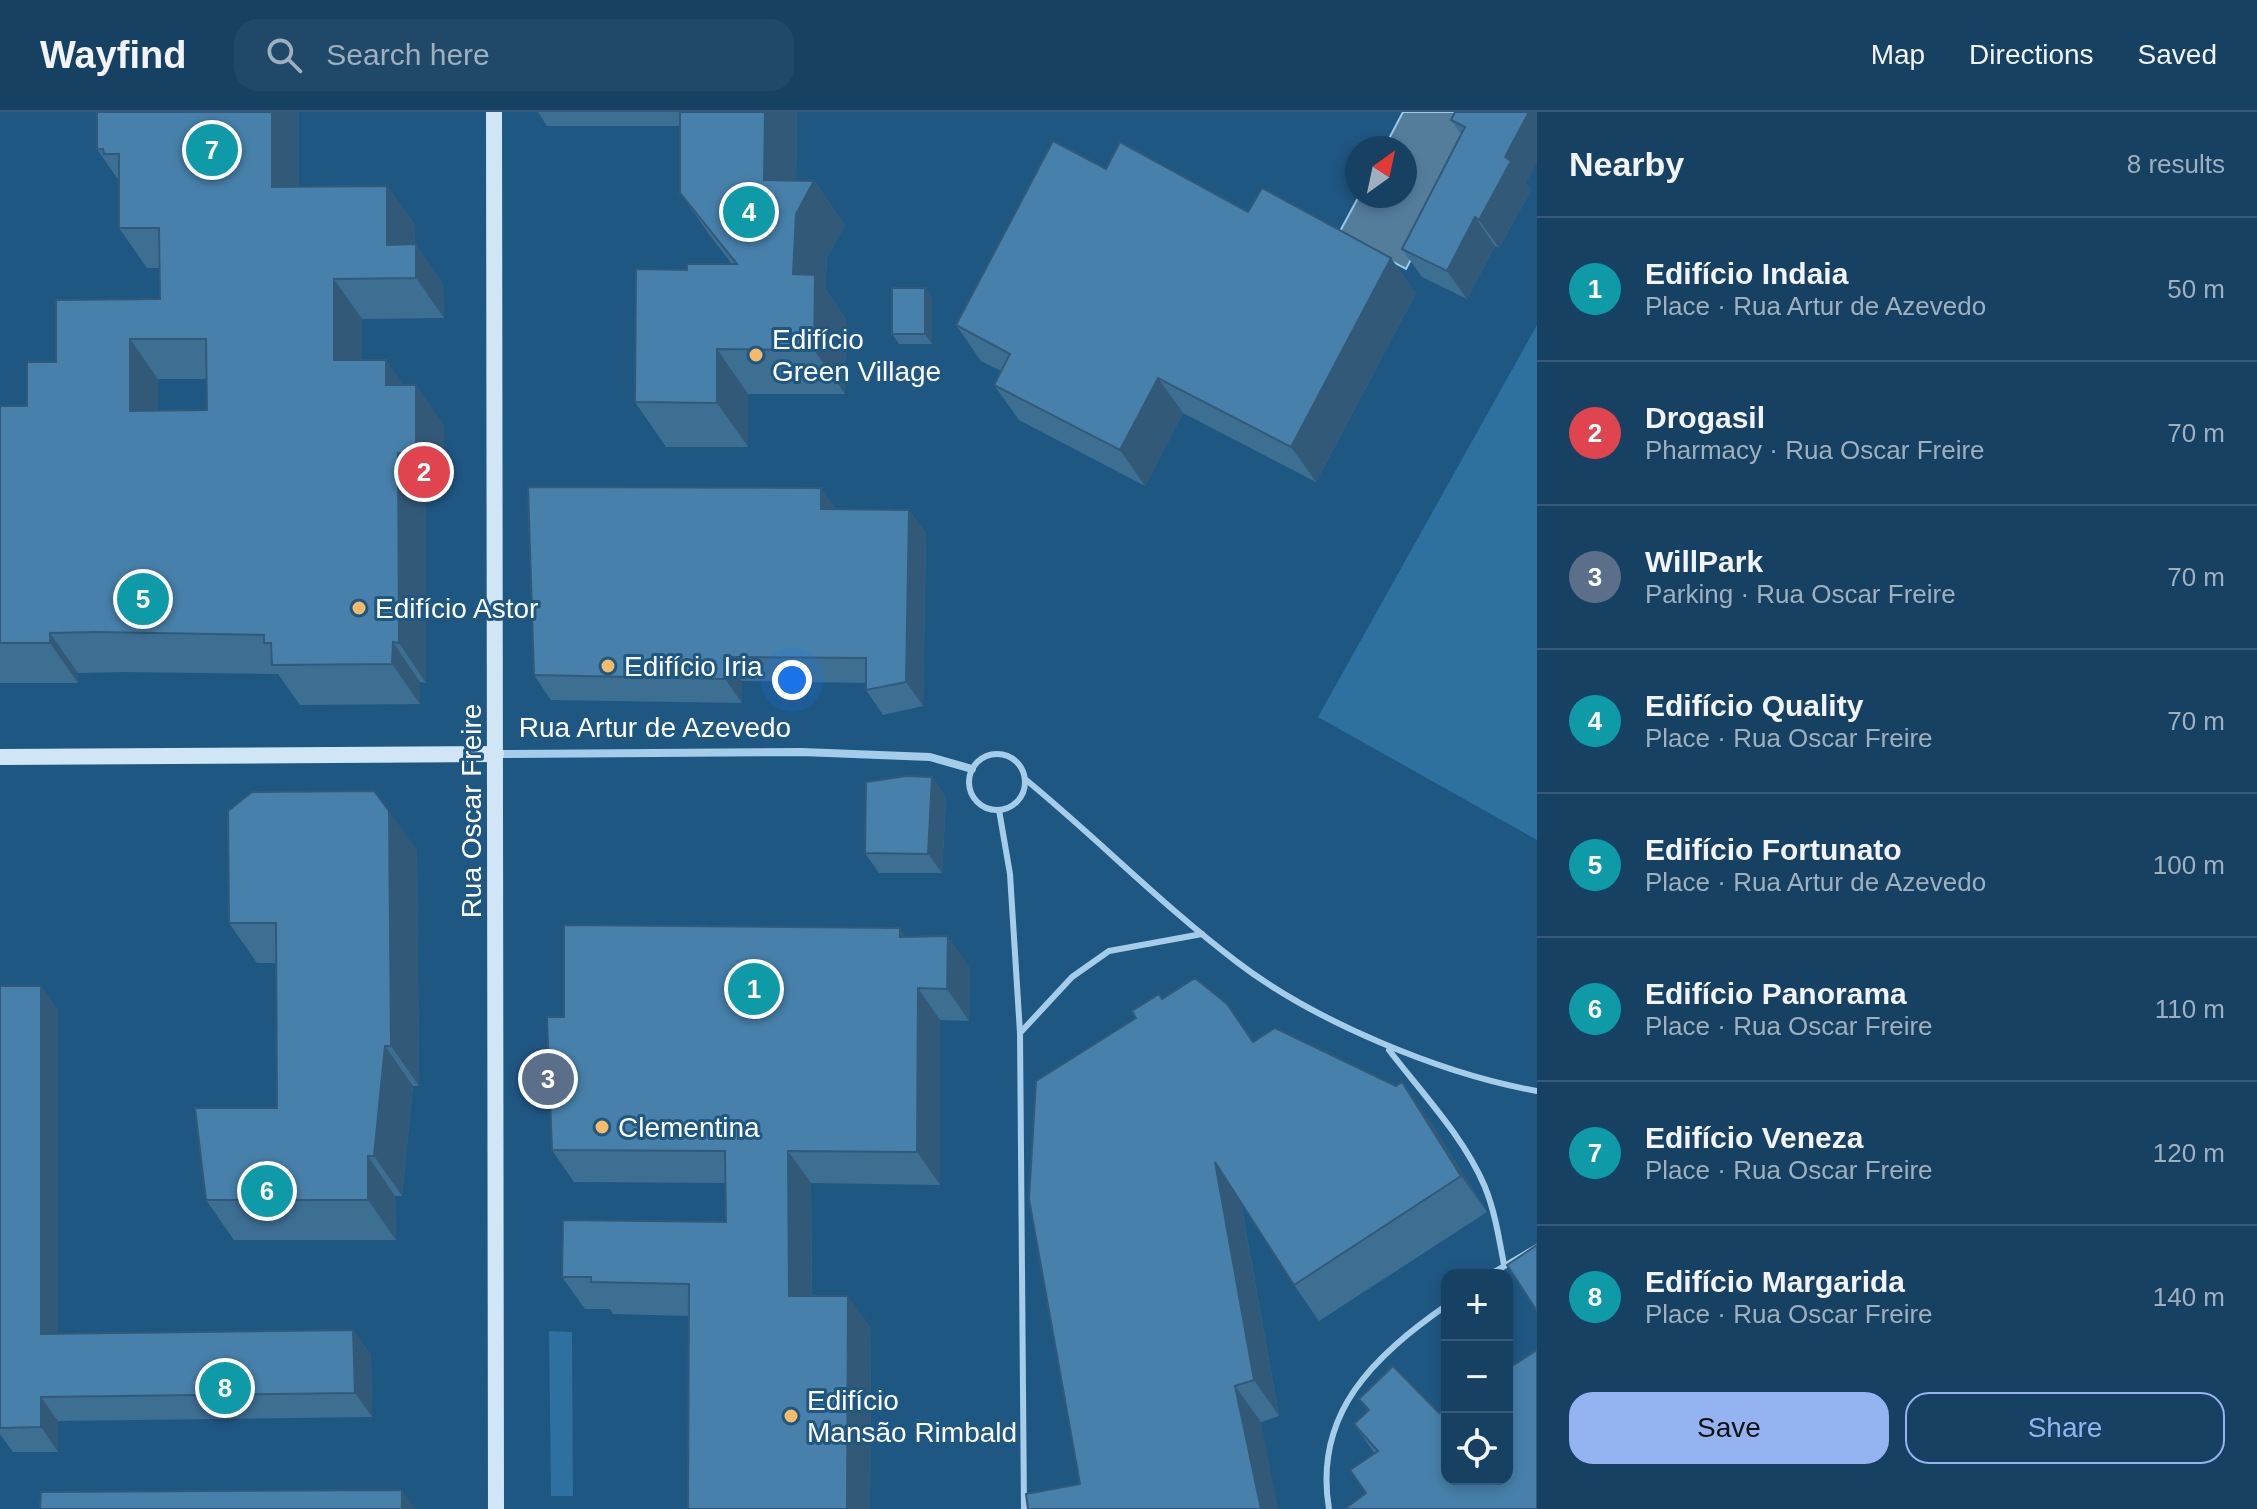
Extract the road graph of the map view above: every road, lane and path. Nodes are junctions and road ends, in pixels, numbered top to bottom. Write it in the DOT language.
graph roads {
  1 [pos="494,112"];
  2 [pos="496,754"];
  3 [pos="0,757"];
  4 [pos="972,769"];
  5 [pos="1025,779"];
  6 [pos="999,810"];
  7 [pos="1202,934"];
  8 [pos="1020,1033"];
  9 [pos="1387,1048"];
  10 [pos="1537,1091"];
  11 [pos="1537,1247"];
  12 [pos="1504,1265"];
  13 [pos="1498,1269"];
  14 [pos="1441,1309"];
  15 [pos="496,1509"];
  16 [pos="1024,1509"];
  17 [pos="1329,1509"];
  1 -- 2 [label="street, Rua Oscar Freire"];
  2 -- 3 [label="street, Rua Artur de Azevedo"];
  2 -- 4 [label="street, Rua Artur de Azevedo"];
  2 -- 15 [label="street, Rua Oscar Freire"];
  4 -- 5 [label="lane"];
  4 -- 6 [label="lane"];
  5 -- 6 [label="lane"];
  5 -- 7 [label="lane"];
  6 -- 8 [label="lane"];
  7 -- 8 [label="lane"];
  7 -- 9 [label="lane"];
  8 -- 16 [label="lane"];
  9 -- 10 [label="lane"];
  9 -- 12 [label="lane"];
  11 -- 12 [label="lane"];
  12 -- 13 [label="lane"];
  14 -- 17 [label="lane"];
}
